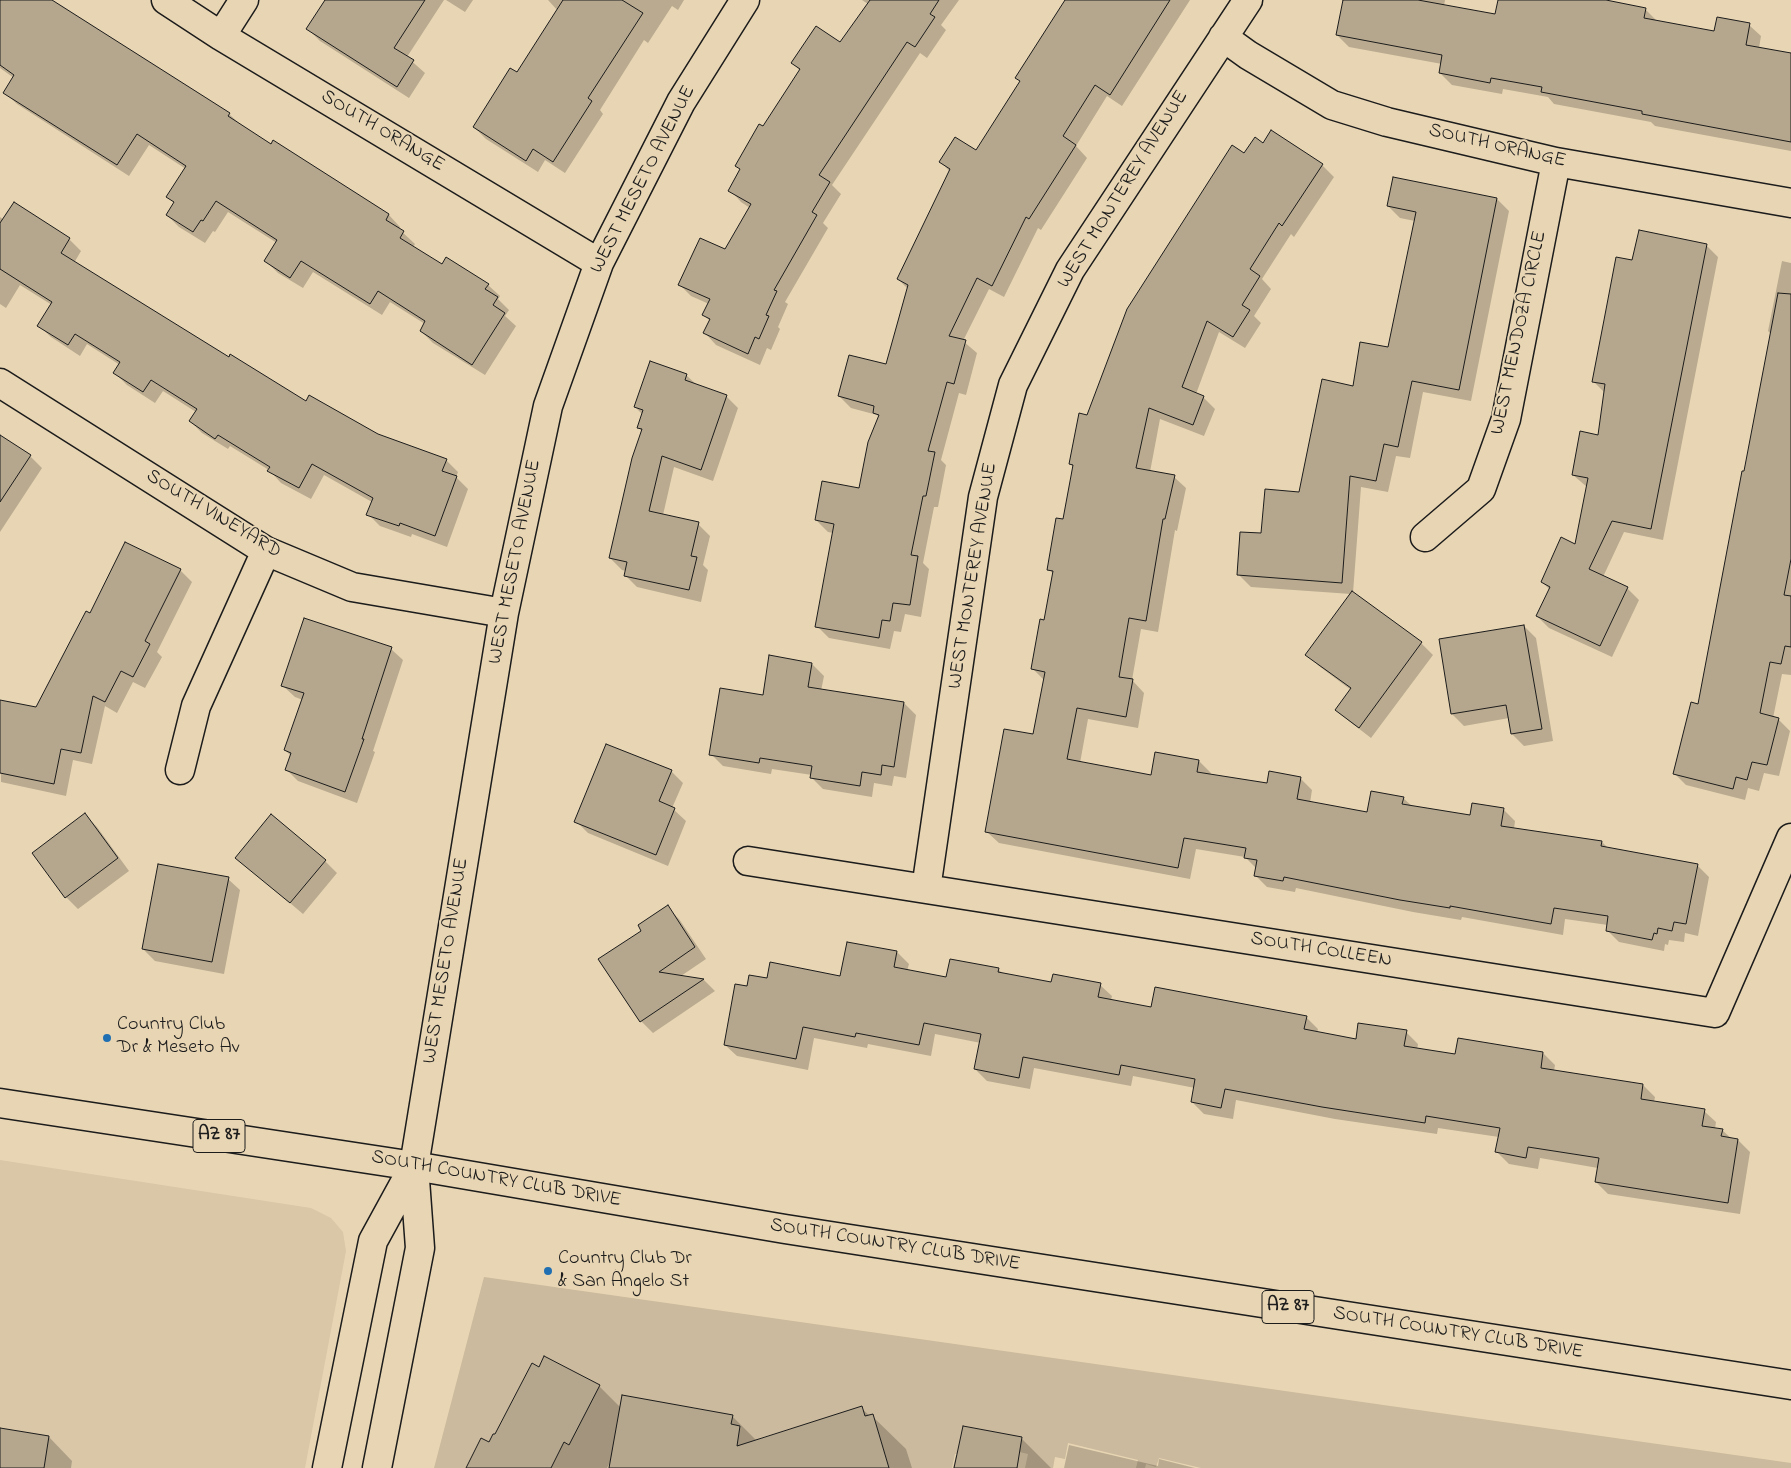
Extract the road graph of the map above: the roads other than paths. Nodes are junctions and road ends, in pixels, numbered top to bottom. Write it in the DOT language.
graph roads {
  1 [pos="166,0"];
  2 [pos="244,0"];
  3 [pos="745,0"];
  4 [pos="1248,0"];
  5 [pos="221,36"];
  6 [pos="1223,37"];
  7 [pos="1556,162"];
  8 [pos="1791,203"];
  9 [pos="599,262"];
  10 [pos="0,383"];
  11 [pos="1425,537"];
  12 [pos="266,551"];
  13 [pos="504,613"];
  14 [pos="180,770"];
  15 [pos="1791,838"];
  16 [pos="748,861"];
  17 [pos="926,889"];
  18 [pos="0,1102"];
  19 [pos="414,1166"];
  20 [pos="1791,1385"];
  21 [pos="327,1468"];
  22 [pos="377,1468"];
  1 -- 5 [label="street, SOUTH ORANGE"];
  2 -- 5 [label="street"];
  3 -- 9 [label="street, WEST MESETO AVENUE"];
  4 -- 6 [label="street, WEST MONTEREY AVENUE"];
  5 -- 9 [label="street, SOUTH ORANGE"];
  6 -- 7 [label="street, SOUTH ORANGE"];
  6 -- 17 [label="street, WEST MONTEREY AVENUE"];
  7 -- 8 [label="street, SOUTH ORANGE"];
  7 -- 11 [label="street, WEST MENDOZA CIRCLE"];
  9 -- 13 [label="street, WEST MESETO AVENUE"];
  10 -- 12 [label="street, SOUTH VINEYARD"];
  12 -- 13 [label="street, SOUTH VINEYARD"];
  12 -- 14 [label="street"];
  13 -- 19 [label="street, WEST MESETO AVENUE"];
  15 -- 17 [label="street, SOUTH COLLEEN"];
  16 -- 17 [label="street, SOUTH COLLEEN"];
  18 -- 19 [label="street, SOUTH COUNTRY CLUB DRIVE / AZ 87"];
  19 -- 20 [label="street, SOUTH COUNTRY CLUB DRIVE / AZ 87"];
  19 -- 21 [label="street"];
  19 -- 22 [label="street"];
}
